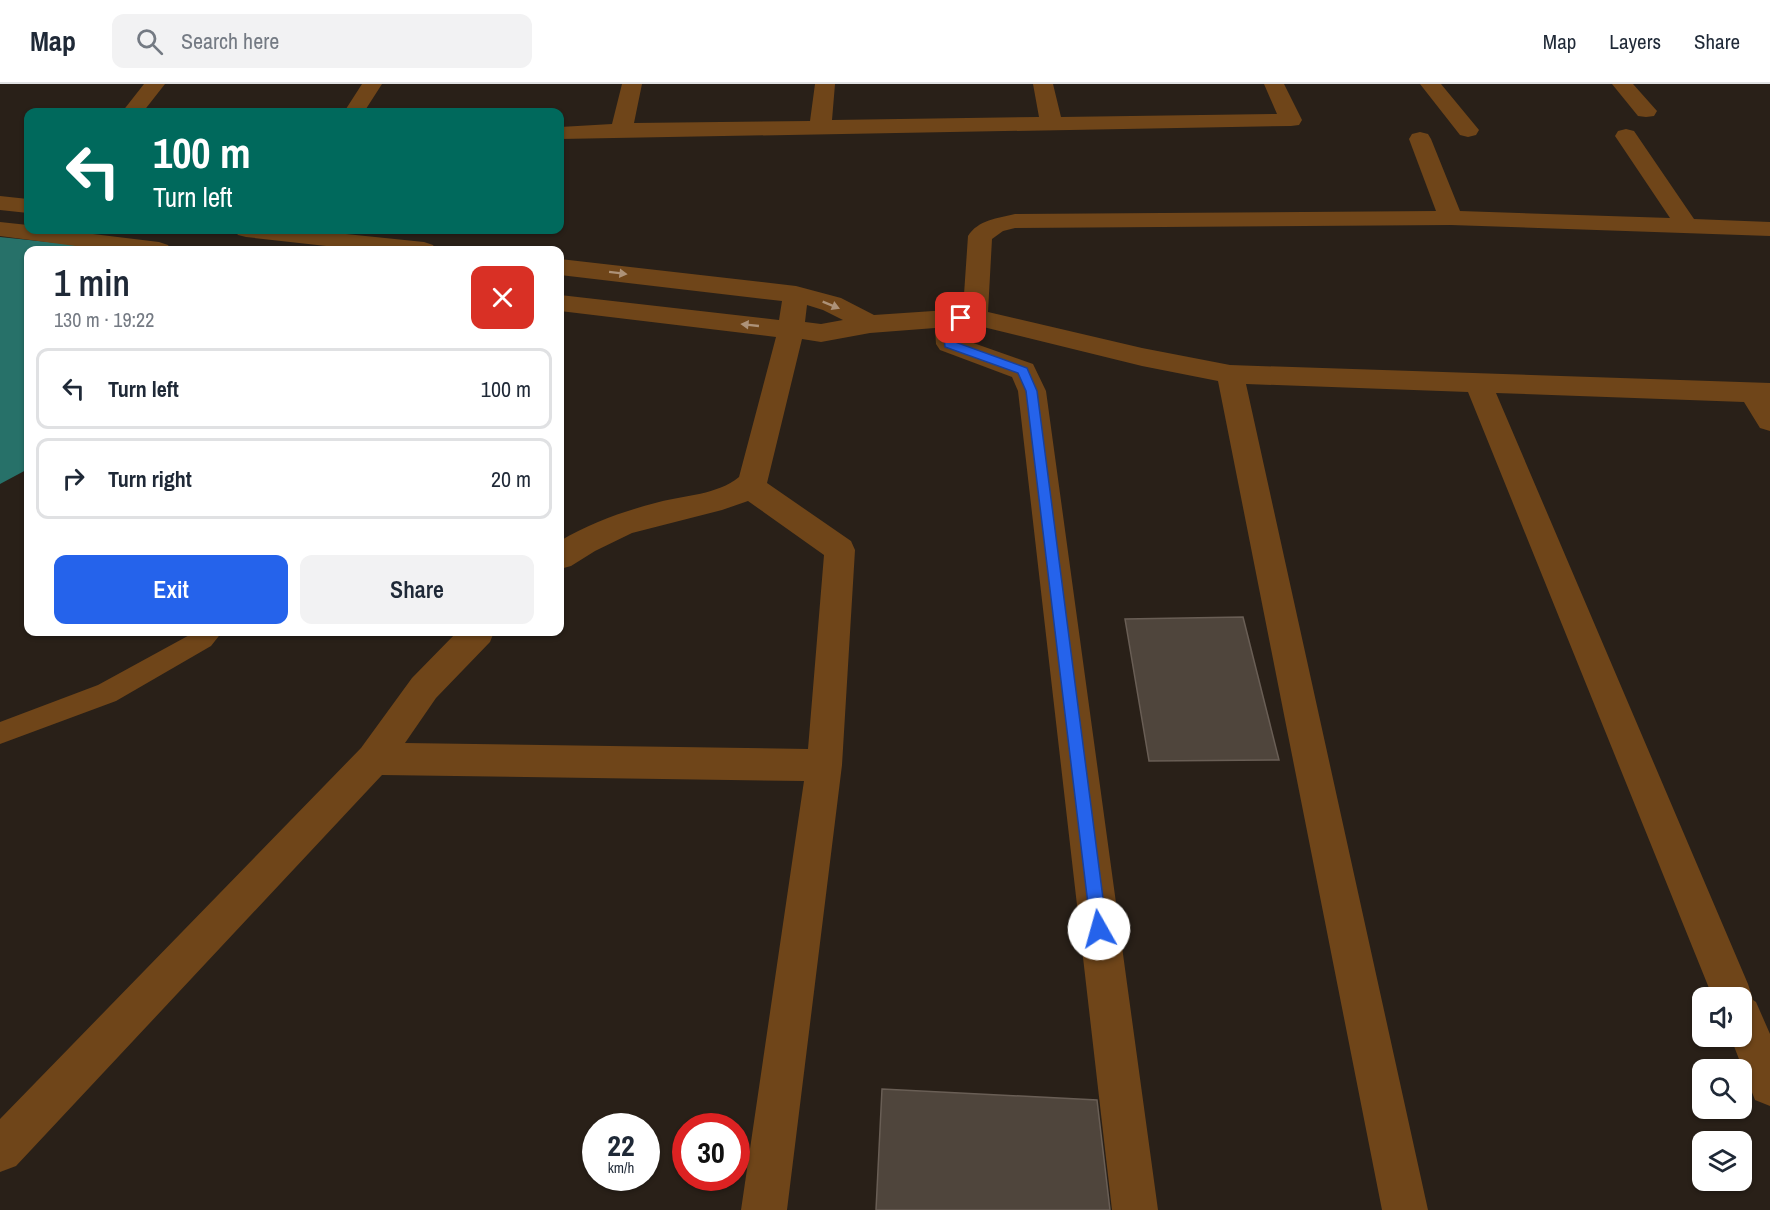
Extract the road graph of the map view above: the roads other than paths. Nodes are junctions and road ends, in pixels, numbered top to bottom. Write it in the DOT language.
graph roads {
  1 [pos="155,84"];
  2 [pos="372,84"];
  3 [pos="632,84"];
  4 [pos="825,84"];
  5 [pos="1043,84"];
  6 [pos="1274,84"];
  7 [pos="1430,84"];
  8 [pos="1622,84"];
  9 [pos="135,108"];
  10 [pos="357,108"];
  11 [pos="1646,111"];
  12 [pos="1051,123"];
  13 [pos="820,127"];
  14 [pos="622,130"];
  15 [pos="1468,130"];
  16 [pos="564,134"];
  17 [pos="1626,136"];
  18 [pos="1420,139"];
  19 [pos="0,203"];
  20 [pos="24,206"];
  21 [pos="1451,218"];
  22 [pos="1686,225"];
  23 [pos="0,229"];
  24 [pos="1770,229"];
  25 [pos="24,232"];
  26 [pos="38,234"];
  27 [pos="282,234"];
  28 [pos="129,246"];
  29 [pos="388,246"];
  30 [pos="564,267"];
  31 [pos="796,294"];
  32 [pos="564,303"];
  33 [pos="975,317"];
  34 [pos="947,319"];
  35 [pos="870,324"];
  36 [pos="790,330"];
  37 [pos="1230,374"];
  38 [pos="1478,383"];
  39 [pos="1761,392"];
  40 [pos="1770,421"];
  41 [pos="749,486"];
  42 [pos="564,554"];
  43 [pos="206,636"];
  44 [pos="474,636"];
  45 [pos="0,733"];
  46 [pos="374,759"];
  47 [pos="824,765"];
  48 [pos="1729,987"];
  49 [pos="1752,1041"];
  50 [pos="1770,1085"];
  51 [pos="0,1150"];
  52 [pos="764,1210"];
  53 [pos="1135,1210"];
  54 [pos="1405,1210"];
  1 -- 9 [label="street"];
  2 -- 10 [label="street"];
  3 -- 14 [label="street"];
  4 -- 13 [label="street"];
  5 -- 12 [label="street"];
  6 -- 12 [label="street"];
  7 -- 15 [label="street"];
  8 -- 11 [label="street"];
  12 -- 13 [label="street"];
  13 -- 14 [label="street"];
  14 -- 16 [label="street"];
  17 -- 22 [label="street"];
  18 -- 21 [label="street"];
  19 -- 20 [label="street"];
  21 -- 22 [label="street"];
  21 -- 33 [label="street"];
  22 -- 24 [label="street"];
  23 -- 25 [label="street"];
  26 -- 28 [label="street"];
  27 -- 29 [label="street"];
  30 -- 31 [label="street, one-way"];
  31 -- 35 [label="street, one-way"];
  31 -- 36 [label="street"];
  36 -- 32 [label="street, one-way"];
  33 -- 34 [label="street"];
  33 -- 37 [label="street"];
  34 -- 35 [label="street"];
  34 -- 53 [label="street"];
  35 -- 36 [label="street"];
  36 -- 41 [label="street"];
  37 -- 38 [label="street"];
  37 -- 54 [label="street"];
  38 -- 39 [label="street"];
  38 -- 48 [label="street"];
  39 -- 40 [label="street"];
  41 -- 42 [label="street"];
  41 -- 47 [label="street"];
  43 -- 45 [label="lane"];
  44 -- 46 [label="street"];
  46 -- 47 [label="street"];
  46 -- 51 [label="street"];
  47 -- 52 [label="street"];
  49 -- 50 [label="street"];
}
